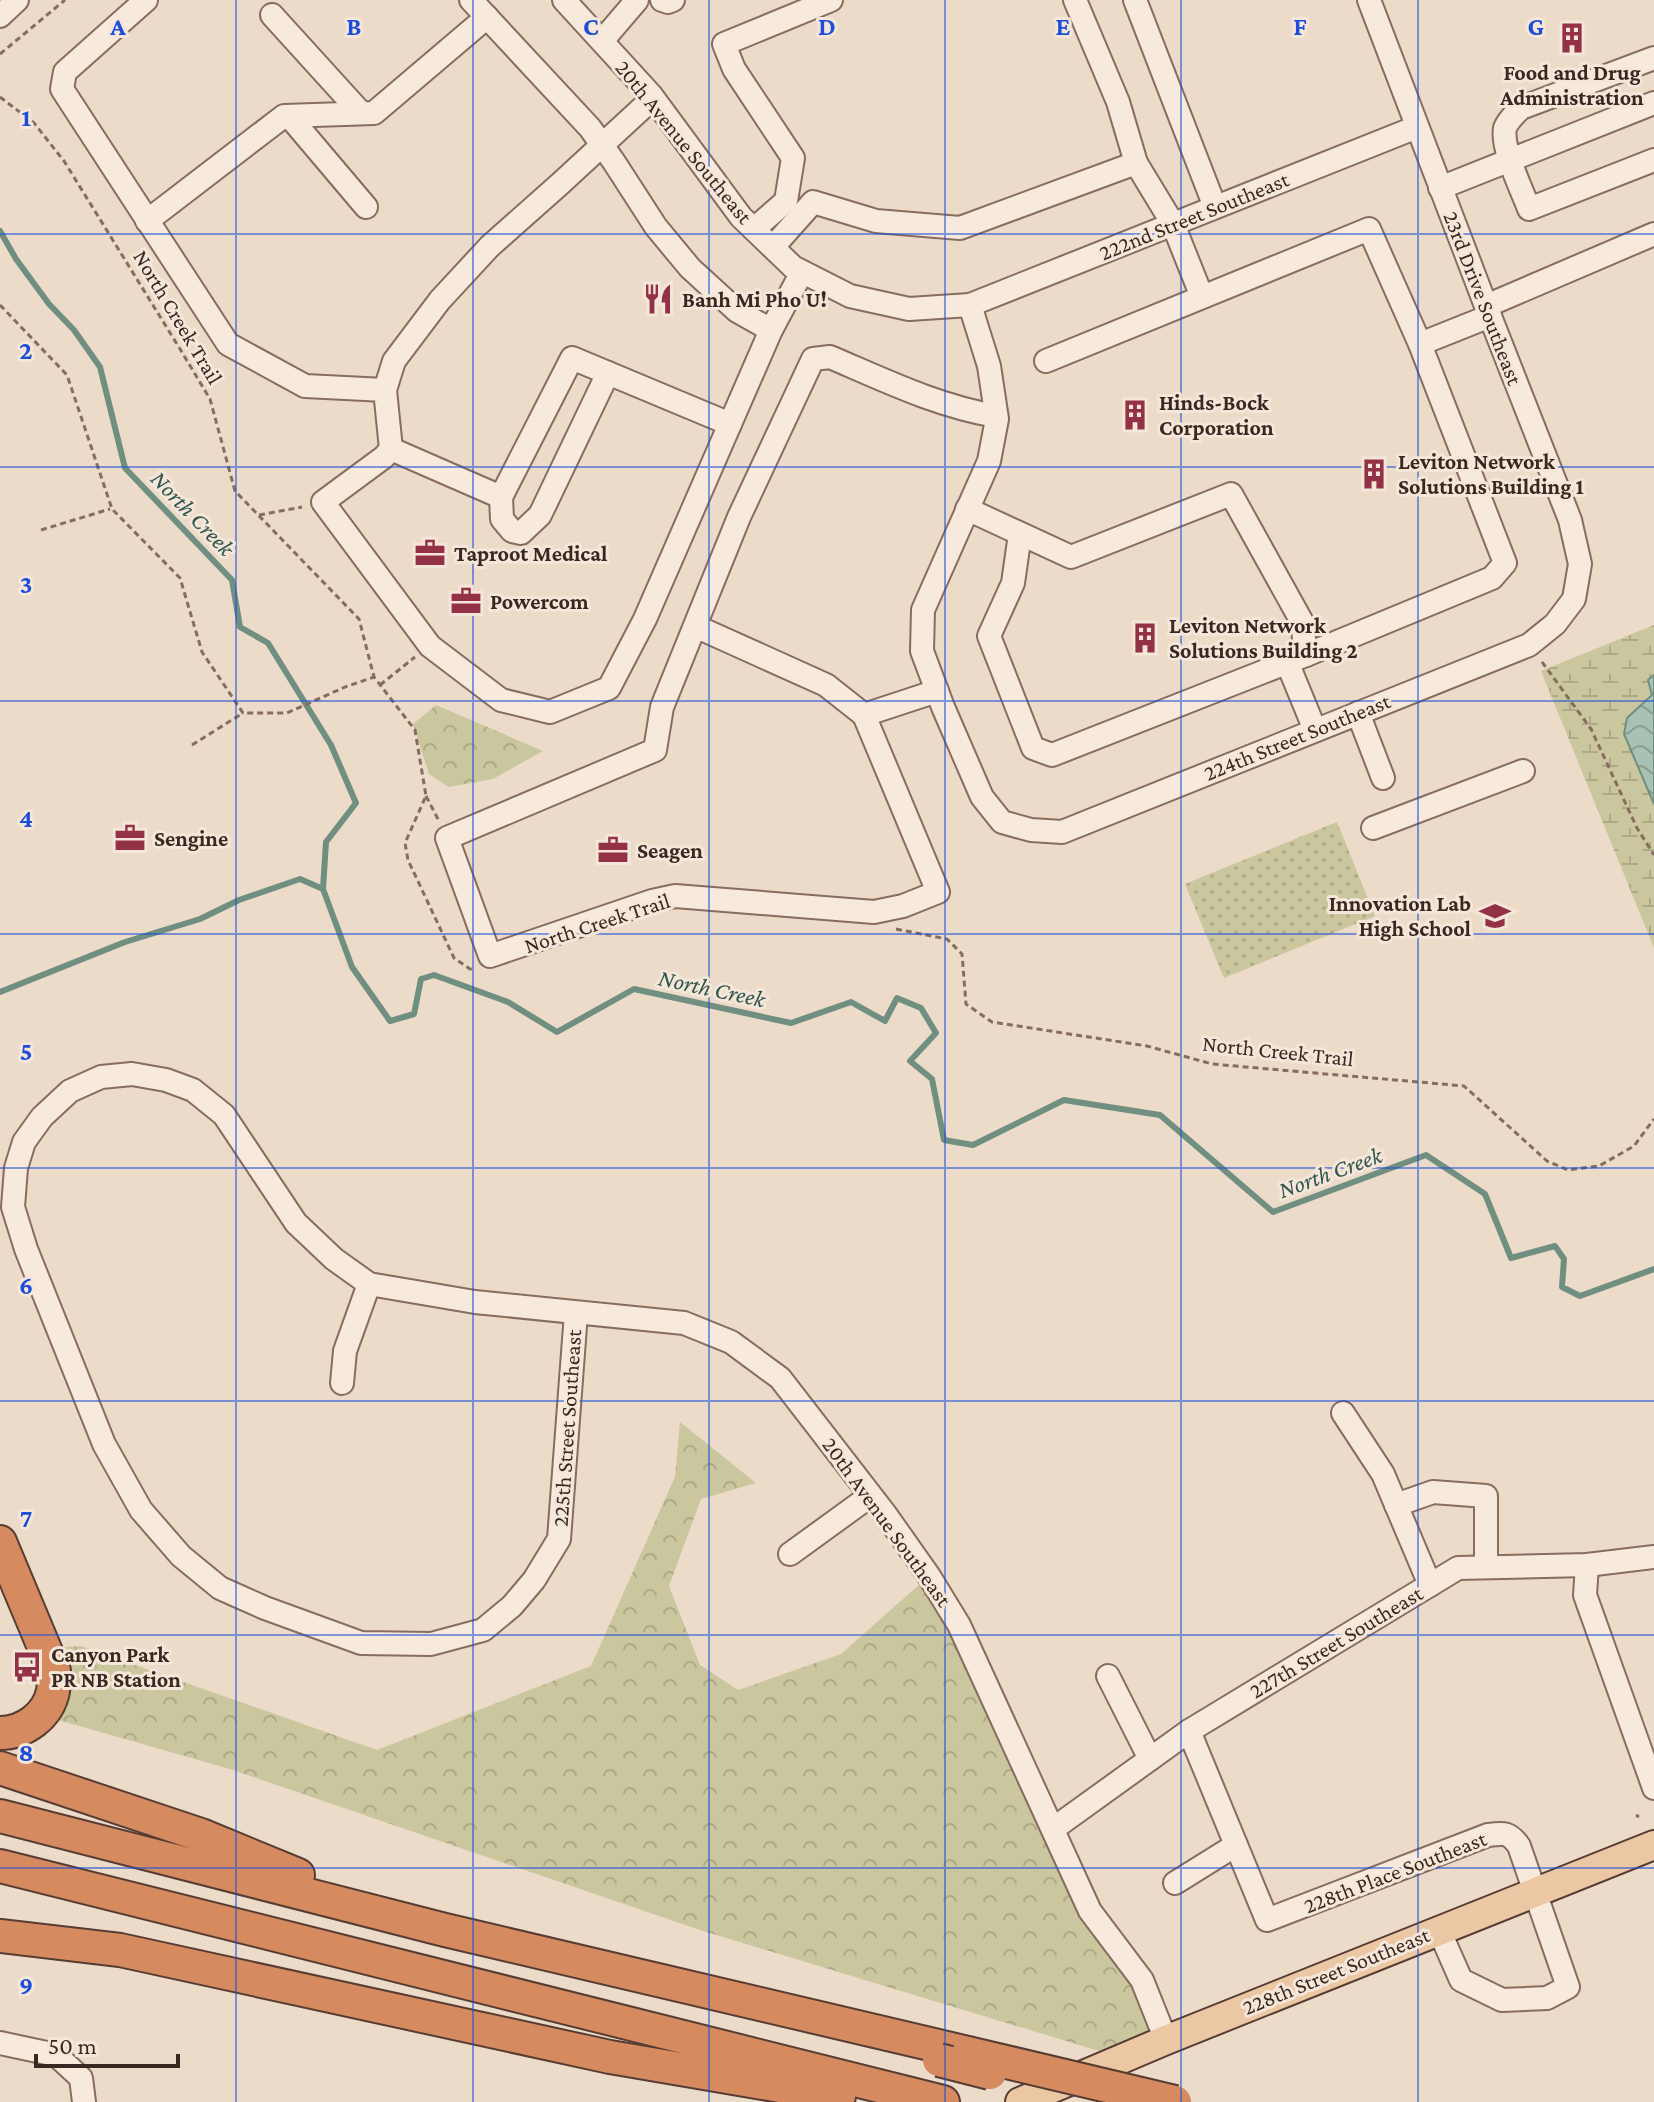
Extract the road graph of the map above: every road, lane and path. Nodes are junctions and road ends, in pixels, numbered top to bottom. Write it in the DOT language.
graph roads {
  1 [pos="17,0"];
  2 [pos="65,0"];
  3 [pos="146,0"];
  4 [pos="471,0"];
  5 [pos="564,0"];
  6 [pos="637,0"];
  7 [pos="662,0"];
  8 [pos="673,0"];
  9 [pos="831,0"];
  10 [pos="1075,0"];
  11 [pos="1135,0"];
  12 [pos="1369,0"];
  13 [pos="272,15"];
  14 [pos="0,16"];
  15 [pos="487,17"];
  16 [pos="602,41"];
  17 [pos="0,54"];
  18 [pos="1654,58"];
  19 [pos="0,97"];
  20 [pos="653,98"];
  21 [pos="1654,103"];
  22 [pos="361,113"];
  23 [pos="289,116"];
  24 [pos="1417,127"];
  25 [pos="602,145"];
  26 [pos="1510,160"];
  27 [pos="1654,160"];
  28 [pos="1136,163"];
  29 [pos="1440,188"];
  30 [pos="366,207"];
  31 [pos="1215,207"];
  32 [pos="147,221"];
  33 [pos="1173,224"];
  34 [pos="754,229"];
  35 [pos="1654,234"];
  36 [pos="773,247"];
  37 [pos="802,272"];
  38 [pos="1202,297"];
  39 [pos="0,305"];
  40 [pos="970,305"];
  41 [pos="1488,311"];
  42 [pos="771,330"];
  43 [pos="1420,344"];
  44 [pos="1046,361"];
  45 [pos="608,373"];
  46 [pos="385,390"];
  47 [pos="996,416"];
  48 [pos="730,424"];
  49 [pos="391,449"];
  50 [pos="501,497"];
  51 [pos="323,502"];
  52 [pos="112,509"];
  53 [pos="967,509"];
  54 [pos="259,515"];
  55 [pos="41,530"];
  56 [pos="1020,534"];
  57 [pos="1574,599"];
  58 [pos="695,626"];
  59 [pos="1529,645"];
  60 [pos="430,646"];
  61 [pos="1296,659"];
  62 [pos="374,677"];
  63 [pos="380,685"];
  64 [pos="937,691"];
  65 [pos="243,713"];
  66 [pos="1358,713"];
  67 [pos="864,715"];
  68 [pos="1315,730"];
  69 [pos="192,745"];
  70 [pos="1523,771"];
  71 [pos="1383,778"];
  72 [pos="426,796"];
  73 [pos="1373,828"];
  74 [pos="447,838"];
  75 [pos="1654,855"];
  76 [pos="893,928"];
  77 [pos="480,971"];
  78 [pos="1654,1119"];
  79 [pos="369,1284"];
  80 [pos="576,1313"];
  81 [pos="342,1383"];
  82 [pos="1343,1413"];
  83 [pos="870,1496"];
  84 [pos="1396,1505"];
  85 [pos="0,1542"];
  86 [pos="790,1554"];
  87 [pos="1654,1557"];
  88 [pos="1587,1565"];
  89 [pos="1486,1567"];
  90 [pos="1430,1585"];
  91 [pos="1108,1676"];
  92 [pos="1189,1731"];
  93 [pos="0,1733"];
  94 [pos="1646,1740"];
  95 [pos="1150,1759"];
  96 [pos="0,1768"];
  97 [pos="1654,1788"];
  98 [pos="0,1816"];
  99 [pos="0,1824"];
  100 [pos="1053,1829"];
  101 [pos="1236,1845"];
  102 [pos="1654,1845"];
  103 [pos="0,1866"];
  104 [pos="1175,1883"];
  105 [pos="0,1884"];
  106 [pos="1536,1891"];
  107 [pos="0,1920"];
  108 [pos="445,1930"];
  109 [pos="1439,1930"];
  110 [pos="0,1936"];
  111 [pos="120,1950"];
  112 [pos="1166,2040"];
  113 [pos="0,2043"];
  114 [pos="954,2056"];
  115 [pos="873,2096"];
  116 [pos="84,2102"];
  117 [pos="943,2102"];
  118 [pos="1020,2102"];
  119 [pos="1110,2102"];
  120 [pos="1175,2102"];
  1 -- 14 [label="street"];
  2 -- 17 [label="path"];
  3 -- 32 [label="street"];
  4 -- 15 [label="street"];
  5 -- 16 [label="street, 20th Avenue Southeast"];
  6 -- 16 [label="street"];
  7 -- 8 [label="street"];
  9 -- 34 [label="street"];
  10 -- 28 [label="street"];
  11 -- 31 [label="street"];
  12 -- 24 [label="street, 23rd Drive Southeast"];
  13 -- 22 [label="street"];
  15 -- 22 [label="street"];
  15 -- 25 [label="street"];
  16 -- 20 [label="street, 20th Avenue Southeast"];
  18 -- 26 [label="street"];
  19 -- 54 [label="path, North Creek Trail"];
  20 -- 25 [label="street"];
  20 -- 34 [label="street, 20th Avenue Southeast"];
  21 -- 26 [label="street"];
  22 -- 23 [label="street"];
  23 -- 30 [label="street"];
  23 -- 32 [label="street"];
  24 -- 29 [label="street, 23rd Drive Southeast"];
  24 -- 31 [label="street, 222nd Street Southeast"];
  25 -- 42 [label="street"];
  25 -- 46 [label="street"];
  26 -- 27 [label="street"];
  26 -- 29 [label="street"];
  28 -- 33 [label="street"];
  28 -- 36 [label="street"];
  29 -- 41 [label="street, 23rd Drive Southeast"];
  31 -- 33 [label="street, 222nd Street Southeast"];
  32 -- 46 [label="street"];
  33 -- 38 [label="street"];
  33 -- 40 [label="street, 222nd Street Southeast"];
  34 -- 36 [label="street, 20th Avenue Southeast"];
  35 -- 41 [label="street"];
  36 -- 37 [label="street, 20th Avenue Southeast"];
  37 -- 40 [label="street, 20th Avenue Southeast"];
  37 -- 42 [label="street"];
  38 -- 43 [label="street"];
  38 -- 44 [label="street"];
  39 -- 52 [label="path"];
  40 -- 47 [label="street"];
  41 -- 43 [label="street"];
  41 -- 57 [label="street, 23rd Drive Southeast"];
  42 -- 48 [label="street"];
  43 -- 61 [label="street"];
  45 -- 48 [label="street"];
  45 -- 50 [label="street"];
  45 -- 50 [label="street"];
  46 -- 49 [label="street"];
  47 -- 53 [label="street"];
  47 -- 58 [label="street"];
  48 -- 60 [label="street"];
  49 -- 50 [label="street"];
  49 -- 51 [label="street"];
  51 -- 54 [label="path"];
  51 -- 60 [label="street"];
  52 -- 55 [label="path"];
  52 -- 65 [label="path"];
  53 -- 56 [label="street"];
  53 -- 64 [label="street"];
  54 -- 62 [label="path, North Creek Trail"];
  56 -- 61 [label="street"];
  56 -- 61 [label="street"];
  57 -- 59 [label="street, 224th Street Southeast"];
  58 -- 67 [label="street"];
  58 -- 74 [label="street"];
  59 -- 66 [label="street, 224th Street Southeast"];
  59 -- 75 [label="path"];
  60 -- 63 [label="path"];
  61 -- 68 [label="street"];
  62 -- 63 [label="path, North Creek Trail"];
  62 -- 65 [label="path"];
  63 -- 72 [label="path, North Creek Trail"];
  64 -- 67 [label="street"];
  64 -- 68 [label="street, 224th Street Southeast"];
  65 -- 69 [label="path"];
  66 -- 68 [label="street, 224th Street Southeast"];
  66 -- 71 [label="street"];
  67 -- 74 [label="street"];
  70 -- 73 [label="street"];
  72 -- 74 [label="path, North Creek Trail"];
  72 -- 77 [label="path"];
  76 -- 78 [label="path, North Creek Trail"];
  79 -- 80 [label="street, 20th Avenue Southeast"];
  79 -- 80 [label="street, 225th Street Southeast"];
  79 -- 81 [label="street"];
  80 -- 83 [label="street, 20th Avenue Southeast"];
  82 -- 84 [label="street"];
  83 -- 86 [label="street"];
  83 -- 100 [label="street, 20th Avenue Southeast"];
  84 -- 89 [label="street"];
  84 -- 90 [label="street"];
  85 -- 93 [label="highway"];
  87 -- 88 [label="street, 227th Street Southeast"];
  88 -- 89 [label="street, 227th Street Southeast"];
  88 -- 94 [label="street"];
  89 -- 90 [label="street, 227th Street Southeast"];
  90 -- 92 [label="street, 227th Street Southeast"];
  91 -- 95 [label="street"];
  92 -- 95 [label="street, 227th Street Southeast"];
  92 -- 101 [label="street"];
  94 -- 97 [label="street"];
  95 -- 100 [label="street, 227th Street Southeast"];
  96 -- 108 [label="highway"];
  98 -- 108 [label="highway"];
  99 -- 114 [label="highway"];
  100 -- 112 [label="street, 20th Avenue Southeast"];
  101 -- 104 [label="street"];
  101 -- 106 [label="street, 228th Place Southeast"];
  102 -- 106 [label="main road, 228th Street Southeast"];
  103 -- 115 [label="highway"];
  105 -- 115 [label="highway"];
  106 -- 109 [label="main road, 228th Street Southeast"];
  106 -- 109 [label="street"];
  107 -- 111 [label="highway"];
  108 -- 114 [label="highway"];
  109 -- 112 [label="main road, 228th Street Southeast"];
  110 -- 111 [label="highway"];
  111 -- 115 [label="highway"];
  112 -- 118 [label="main road, 228th Street Southeast"];
  113 -- 116 [label="street"];
  114 -- 119 [label="highway, bridge"];
  114 -- 120 [label="highway, bridge"];
  115 -- 117 [label="highway"];
}
